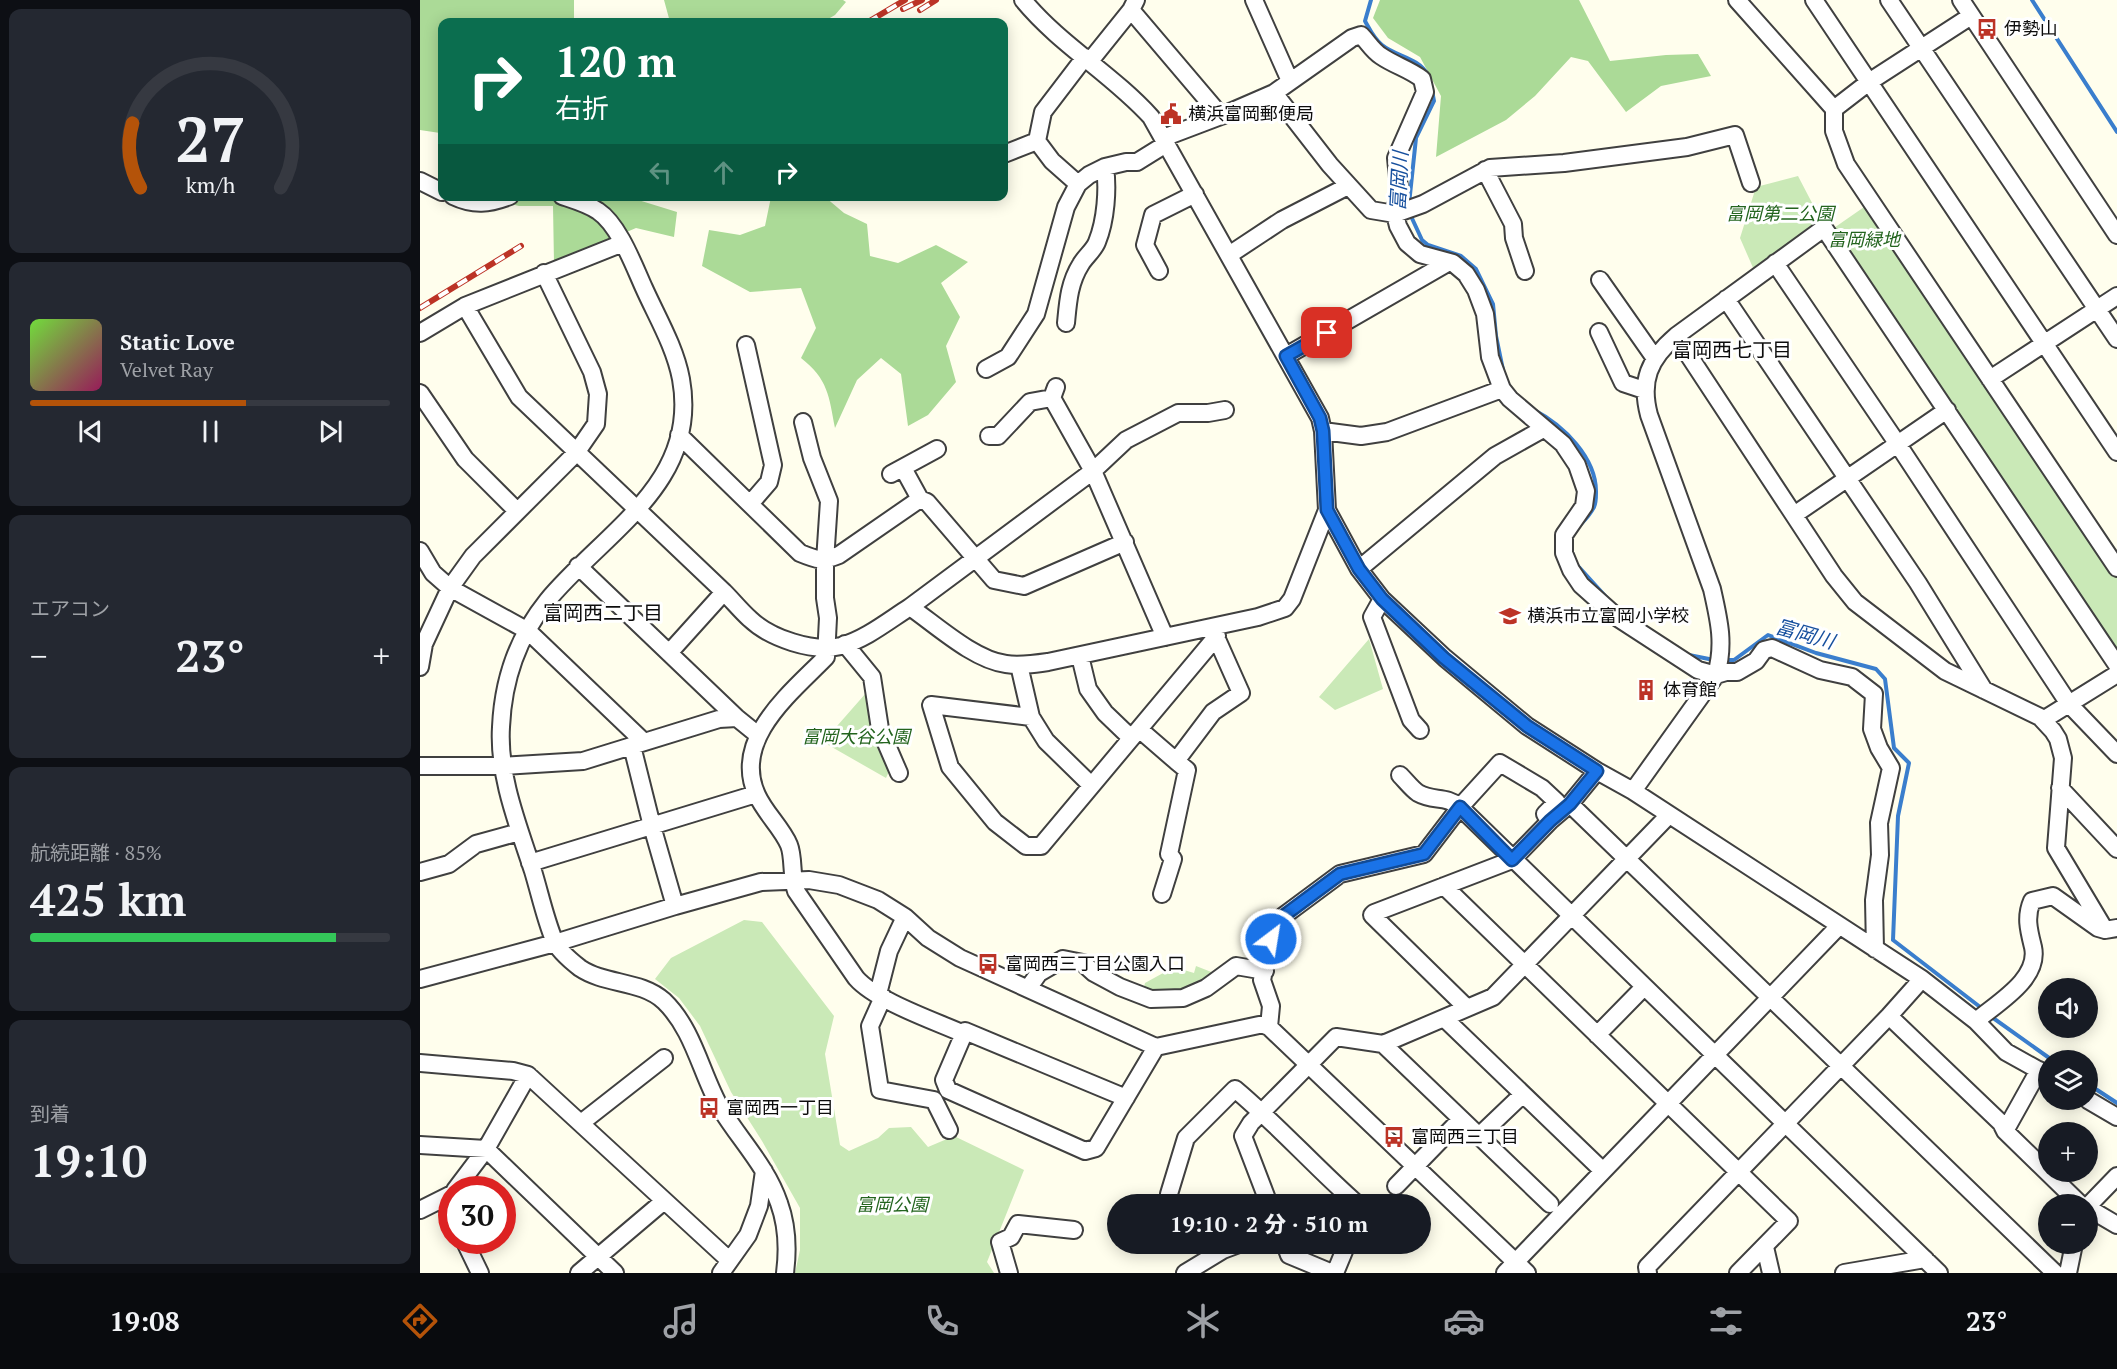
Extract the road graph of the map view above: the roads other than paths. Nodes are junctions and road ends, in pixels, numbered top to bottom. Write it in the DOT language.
graph roads {
  1 [pos="1023,0"];
  2 [pos="1254,0"];
  3 [pos="1737,0"];
  4 [pos="1814,0"];
  5 [pos="1888,0"];
  6 [pos="1961,0"];
  7 [pos="1133,5"];
  8 [pos="1971,16"];
  9 [pos="1921,48"];
  10 [pos="1087,59"];
  11 [pos="1290,81"];
  12 [pos="1869,82"];
  13 [pos="1274,93"];
  14 [pos="1834,109"];
  15 [pos="1221,116"];
  16 [pos="1037,141"];
  17 [pos="1164,141"];
  18 [pos="1008,152"];
  19 [pos="1105,167"];
  20 [pos="1485,170"];
  21 [pos="420,181"];
  22 [pos="1751,183"];
  23 [pos="1078,184"];
  24 [pos="1348,186"];
  25 [pos="438,190"];
  26 [pos="1195,194"];
  27 [pos="464,201"];
  28 [pos="497,201"];
  29 [pos="574,201"];
  30 [pos="1395,214"];
  31 [pos="2117,235"];
  32 [pos="623,243"];
  33 [pos="1229,255"];
  34 [pos="1449,262"];
  35 [pos="1775,263"];
  36 [pos="1159,271"];
  37 [pos="1525,271"];
  38 [pos="544,273"];
  39 [pos="1600,280"];
  40 [pos="2117,296"];
  41 [pos="1726,299"];
  42 [pos="465,306"];
  43 [pos="2097,309"];
  44 [pos="1066,323"];
  45 [pos="1599,332"];
  46 [pos="420,333"];
  47 [pos="1676,336"];
  48 [pos="2117,339"];
  49 [pos="2044,343"];
  50 [pos="746,345"];
  51 [pos="1286,356"];
  52 [pos="1654,357"];
  53 [pos="986,369"];
  54 [pos="1990,379"];
  55 [pos="1502,389"];
  56 [pos="1644,390"];
  57 [pos="420,393"];
  58 [pos="1225,410"];
  59 [pos="1947,410"];
  60 [pos="803,422"];
  61 [pos="1543,429"];
  62 [pos="1323,431"];
  63 [pos="679,435"];
  64 [pos="989,436"];
  65 [pos="1897,443"];
  66 [pos="937,449"];
  67 [pos="2117,452"];
  68 [pos="576,453"];
  69 [pos="1093,471"];
  70 [pos="1846,478"];
  71 [pos="920,499"];
  72 [pos="750,504"];
  73 [pos="517,510"];
  74 [pos="638,510"];
  75 [pos="1327,510"];
  76 [pos="1794,514"];
  77 [pos="1125,542"];
  78 [pos="420,551"];
  79 [pos="974,557"];
  80 [pos="825,561"];
  81 [pos="578,566"];
  82 [pos="2117,568"];
  83 [pos="1359,569"];
  84 [pos="426,575"];
  85 [pos="450,588"];
  86 [pos="724,592"];
  87 [pos="1382,599"];
  88 [pos="910,607"];
  89 [pos="528,631"];
  90 [pos="1214,632"];
  91 [pos="1165,637"];
  92 [pos="845,644"];
  93 [pos="827,648"];
  94 [pos="669,653"];
  95 [pos="1080,656"];
  96 [pos="1019,665"];
  97 [pos="2117,665"];
  98 [pos="420,667"];
  99 [pos="2117,674"];
  100 [pos="1716,675"];
  101 [pos="1985,691"];
  102 [pos="2069,704"];
  103 [pos="1030,717"];
  104 [pos="737,718"];
  105 [pos="2043,720"];
  106 [pos="1420,730"];
  107 [pos="1135,733"];
  108 [pos="758,735"];
  109 [pos="638,744"];
  110 [pos="2117,754"];
  111 [pos="1176,761"];
  112 [pos="420,766"];
  113 [pos="502,766"];
  114 [pos="1597,771"];
  115 [pos="899,773"];
  116 [pos="1400,775"];
  117 [pos="1091,784"];
  118 [pos="2060,788"];
  119 [pos="1633,791"];
  120 [pos="756,795"];
  121 [pos="1570,804"];
  122 [pos="1460,807"];
  123 [pos="1669,815"];
  124 [pos="1550,821"];
  125 [pos="652,826"];
  126 [pos="519,832"];
  127 [pos="2117,849"];
  128 [pos="1627,858"];
  129 [pos="1512,860"];
  130 [pos="530,863"];
  131 [pos="420,872"];
  132 [pos="792,880"];
  133 [pos="1444,886"];
  134 [pos="1162,894"];
  135 [pos="675,906"];
  136 [pos="905,917"];
  137 [pos="1571,917"];
  138 [pos="1839,926"];
  139 [pos="2111,929"];
  140 [pos="555,943"];
  141 [pos="1875,949"];
  142 [pos="1524,965"];
  143 [pos="1265,971"];
  144 [pos="420,979"];
  145 [pos="1922,979"];
  146 [pos="1029,987"];
  147 [pos="1644,987"];
  148 [pos="880,996"];
  149 [pos="1770,998"];
  150 [pos="1467,1008"];
  151 [pos="1889,1016"];
  152 [pos="1444,1018"];
  153 [pos="1976,1021"];
  154 [pos="1269,1028"];
  155 [pos="964,1034"];
  156 [pos="1597,1035"];
  157 [pos="1383,1044"];
  158 [pos="1156,1047"];
  159 [pos="1714,1056"];
  160 [pos="664,1058"];
  161 [pos="420,1063"];
  162 [pos="1308,1063"];
  163 [pos="1841,1066"];
  164 [pos="2038,1070"];
  165 [pos="528,1076"];
  166 [pos="2038,1082"];
  167 [pos="1523,1094"];
  168 [pos="1126,1098"];
  169 [pos="1668,1104"];
  170 [pos="2098,1106"];
  171 [pos="1262,1112"];
  172 [pos="2117,1117"];
  173 [pos="1461,1119"];
  174 [pos="581,1123"];
  175 [pos="1785,1124"];
  176 [pos="949,1130"];
  177 [pos="2005,1131"];
  178 [pos="1479,1136"];
  179 [pos="420,1145"];
  180 [pos="486,1149"];
  181 [pos="1416,1166"];
  182 [pos="764,1171"];
  183 [pos="1603,1171"];
  184 [pos="1739,1172"];
  185 [pos="464,1176"];
  186 [pos="2117,1176"];
  187 [pos="1396,1186"];
  188 [pos="1169,1194"];
  189 [pos="1265,1194"];
  190 [pos="1346,1194"];
  191 [pos="2070,1194"];
  192 [pos="2098,1196"];
  193 [pos="438,1200"];
  194 [pos="664,1201"];
  195 [pos="1550,1204"];
  196 [pos="420,1210"];
  197 [pos="2098,1213"];
  198 [pos="2117,1225"];
  199 [pos="1074,1230"];
  200 [pos="1765,1246"];
  201 [pos="471,1254"];
  202 [pos="1214,1254"];
  203 [pos="1289,1254"];
  204 [pos="1343,1254"];
  205 [pos="2072,1254"];
  206 [pos="598,1257"];
  207 [pos="1925,1260"];
  208 [pos="725,1267"];
  209 [pos="1516,1269"];
  210 [pos="480,1273"];
  211 [pos="579,1273"];
  212 [pos="615,1273"];
  213 [pos="785,1273"];
  214 [pos="1009,1273"];
  215 [pos="1185,1273"];
  216 [pos="1334,1273"];
  217 [pos="1648,1273"];
  218 [pos="1738,1273"];
  219 [pos="1771,1273"];
  220 [pos="1844,1273"];
  221 [pos="1939,1273"];
  222 [pos="2055,1273"];
  223 [pos="2068,1273"];
  1 -- 10 [label="street"];
  2 -- 11 [label="street"];
  3 -- 14 [label="street"];
  4 -- 12 [label="street"];
  5 -- 9 [label="street"];
  6 -- 8 [label="street"];
  7 -- 10 [label="street"];
  7 -- 15 [label="street"];
  8 -- 9 [label="street"];
  8 -- 31 [label="street"];
  9 -- 12 [label="street"];
  9 -- 43 [label="street"];
  10 -- 16 [label="street"];
  10 -- 17 [label="street"];
  11 -- 13 [label="street"];
  11 -- 30 [label="street"];
  12 -- 14 [label="street"];
  12 -- 49 [label="street"];
  13 -- 15 [label="street"];
  13 -- 24 [label="street"];
  14 -- 54 [label="street"];
  15 -- 17 [label="street"];
  16 -- 18 [label="street"];
  16 -- 23 [label="street"];
  17 -- 19 [label="street"];
  17 -- 26 [label="street"];
  19 -- 23 [label="street"];
  19 -- 44 [label="street"];
  20 -- 22 [label="street"];
  20 -- 30 [label="street"];
  20 -- 37 [label="street"];
  21 -- 25 [label="street"];
  23 -- 53 [label="street"];
  24 -- 30 [label="street"];
  24 -- 33 [label="street"];
  26 -- 33 [label="street"];
  26 -- 36 [label="street"];
  27 -- 28 [label="street"];
  29 -- 32 [label="street"];
  30 -- 34 [label="street"];
  32 -- 38 [label="street"];
  32 -- 63 [label="street"];
  33 -- 51 [label="street"];
  34 -- 51 [label="street"];
  34 -- 55 [label="street"];
  35 -- 41 [label="street"];
  35 -- 59 [label="street"];
  35 -- 65 [label="street"];
  38 -- 42 [label="street"];
  38 -- 68 [label="street"];
  39 -- 52 [label="street"];
  40 -- 43 [label="street"];
  41 -- 47 [label="street"];
  41 -- 70 [label="street"];
  42 -- 46 [label="street"];
  42 -- 68 [label="street"];
  43 -- 48 [label="street"];
  43 -- 49 [label="street"];
  45 -- 56 [label="street"];
  47 -- 52 [label="street"];
  47 -- 76 [label="street"];
  49 -- 54 [label="street"];
  49 -- 67 [label="street"];
  50 -- 72 [label="street"];
  51 -- 62 [label="street"];
  52 -- 56 [label="street"];
  54 -- 82 [label="street"];
  55 -- 61 [label="street"];
  55 -- 62 [label="street"];
  56 -- 100 [label="street"];
  57 -- 73 [label="street"];
  58 -- 69 [label="street"];
  59 -- 65 [label="street"];
  59 -- 97 [label="street"];
  60 -- 80 [label="street"];
  61 -- 83 [label="street"];
  61 -- 100 [label="street"];
  62 -- 75 [label="street"];
  63 -- 72 [label="street"];
  63 -- 74 [label="street"];
  64 -- 69 [label="street"];
  65 -- 70 [label="street"];
  65 -- 102 [label="street"];
  66 -- 71 [label="street"];
  68 -- 73 [label="street"];
  68 -- 74 [label="street"];
  69 -- 77 [label="street"];
  69 -- 79 [label="street"];
  70 -- 76 [label="street"];
  70 -- 101 [label="street"];
  71 -- 79 [label="street"];
  71 -- 80 [label="street"];
  72 -- 80 [label="street"];
  73 -- 85 [label="street"];
  74 -- 81 [label="street"];
  74 -- 86 [label="street"];
  75 -- 83 [label="street"];
  75 -- 90 [label="street"];
  76 -- 101 [label="street"];
  77 -- 79 [label="street"];
  77 -- 91 [label="street"];
  78 -- 84 [label="street"];
  79 -- 88 [label="street"];
  80 -- 93 [label="street"];
  81 -- 89 [label="street"];
  81 -- 94 [label="street"];
  83 -- 87 [label="street"];
  84 -- 85 [label="street"];
  85 -- 89 [label="street"];
  85 -- 98 [label="street"];
  86 -- 93 [label="street"];
  86 -- 94 [label="street"];
  87 -- 106 [label="street"];
  87 -- 114 [label="street"];
  88 -- 92 [label="street"];
  88 -- 96 [label="street"];
  89 -- 109 [label="street"];
  89 -- 113 [label="street"];
  90 -- 91 [label="street"];
  90 -- 107 [label="street"];
  90 -- 111 [label="street"];
  91 -- 95 [label="street"];
  92 -- 93 [label="street"];
  92 -- 115 [label="street"];
  93 -- 108 [label="street"];
  94 -- 104 [label="street"];
  95 -- 96 [label="street"];
  95 -- 107 [label="street"];
  96 -- 103 [label="street"];
  99 -- 102 [label="street"];
  100 -- 119 [label="street"];
  100 -- 141 [label="street"];
  101 -- 105 [label="street"];
  102 -- 105 [label="street"];
  102 -- 110 [label="street"];
  103 -- 117 [label="street"];
  103 -- 117 [label="street"];
  104 -- 108 [label="street"];
  104 -- 109 [label="street"];
  105 -- 118 [label="street"];
  107 -- 111 [label="street"];
  107 -- 117 [label="street"];
  108 -- 120 [label="street"];
  109 -- 113 [label="street"];
  109 -- 125 [label="street"];
  111 -- 134 [label="street"];
  112 -- 113 [label="street"];
  113 -- 126 [label="street"];
  114 -- 119 [label="street"];
  114 -- 121 [label="street"];
  116 -- 122 [label="street"];
  118 -- 127 [label="street"];
  118 -- 139 [label="street"];
  119 -- 123 [label="street"];
  120 -- 125 [label="street"];
  120 -- 132 [label="street"];
  121 -- 124 [label="street"];
  121 -- 128 [label="street"];
  122 -- 124 [label="street"];
  122 -- 129 [label="street"];
  122 -- 143 [label="street"];
  123 -- 128 [label="street"];
  123 -- 138 [label="street"];
  124 -- 129 [label="street"];
  125 -- 130 [label="street"];
  125 -- 135 [label="street"];
  126 -- 130 [label="street"];
  126 -- 131 [label="street"];
  128 -- 137 [label="street"];
  128 -- 149 [label="street"];
  129 -- 133 [label="street"];
  129 -- 137 [label="street"];
  130 -- 140 [label="street"];
  132 -- 135 [label="street"];
  132 -- 136 [label="street"];
  132 -- 148 [label="street"];
  133 -- 142 [label="street"];
  133 -- 150 [label="street"];
  135 -- 140 [label="street"];
  136 -- 146 [label="street"];
  136 -- 148 [label="street"];
  137 -- 142 [label="street"];
  137 -- 147 [label="street"];
  138 -- 141 [label="street"];
  138 -- 149 [label="street"];
  139 -- 153 [label="street"];
  140 -- 144 [label="street"];
  140 -- 182 [label="street"];
  141 -- 145 [label="street"];
  142 -- 150 [label="street"];
  142 -- 156 [label="street"];
  143 -- 146 [label="street"];
  143 -- 154 [label="street"];
  145 -- 151 [label="street"];
  145 -- 153 [label="street"];
  146 -- 158 [label="street"];
  147 -- 156 [label="street"];
  147 -- 159 [label="street"];
  148 -- 155 [label="street"];
  148 -- 176 [label="street"];
  149 -- 159 [label="street"];
  149 -- 163 [label="street"];
  150 -- 152 [label="street"];
  151 -- 163 [label="street"];
  151 -- 177 [label="street"];
  152 -- 157 [label="street"];
  152 -- 167 [label="street"];
  153 -- 164 [label="street"];
  154 -- 158 [label="street"];
  154 -- 162 [label="street"];
  155 -- 168 [label="street"];
  155 -- 168 [label="street"];
  156 -- 169 [label="street"];
  157 -- 162 [label="street"];
  157 -- 173 [label="street"];
  158 -- 168 [label="street"];
  159 -- 169 [label="street"];
  159 -- 175 [label="street"];
  160 -- 174 [label="street"];
  161 -- 165 [label="street"];
  162 -- 171 [label="street"];
  162 -- 181 [label="street"];
  163 -- 175 [label="street"];
  163 -- 222 [label="street"];
  165 -- 174 [label="street"];
  165 -- 180 [label="street"];
  166 -- 177 [label="street"];
  167 -- 178 [label="street"];
  167 -- 183 [label="street"];
  169 -- 183 [label="street"];
  169 -- 184 [label="street"];
  170 -- 172 [label="street"];
  171 -- 188 [label="street"];
  171 -- 189 [label="street"];
  171 -- 190 [label="street"];
  173 -- 178 [label="street"];
  173 -- 181 [label="street"];
  174 -- 194 [label="street"];
  175 -- 184 [label="street"];
  175 -- 207 [label="street"];
  177 -- 191 [label="street"];
  178 -- 195 [label="street"];
  179 -- 180 [label="street"];
  180 -- 185 [label="street"];
  180 -- 206 [label="street"];
  181 -- 187 [label="street"];
  181 -- 209 [label="street"];
  182 -- 208 [label="street"];
  182 -- 213 [label="street"];
  183 -- 209 [label="street"];
  184 -- 200 [label="street"];
  184 -- 217 [label="street"];
  186 -- 192 [label="street"];
  193 -- 196 [label="street"];
  194 -- 206 [label="street"];
  194 -- 208 [label="street"];
  197 -- 198 [label="street"];
  199 -- 214 [label="street"];
  200 -- 218 [label="street"];
  200 -- 219 [label="street"];
  201 -- 210 [label="street"];
  202 -- 215 [label="street"];
  203 -- 216 [label="street"];
  204 -- 216 [label="street"];
  205 -- 223 [label="street"];
  206 -- 211 [label="street"];
  206 -- 212 [label="street"];
  207 -- 220 [label="street"];
  207 -- 221 [label="street"];
}
